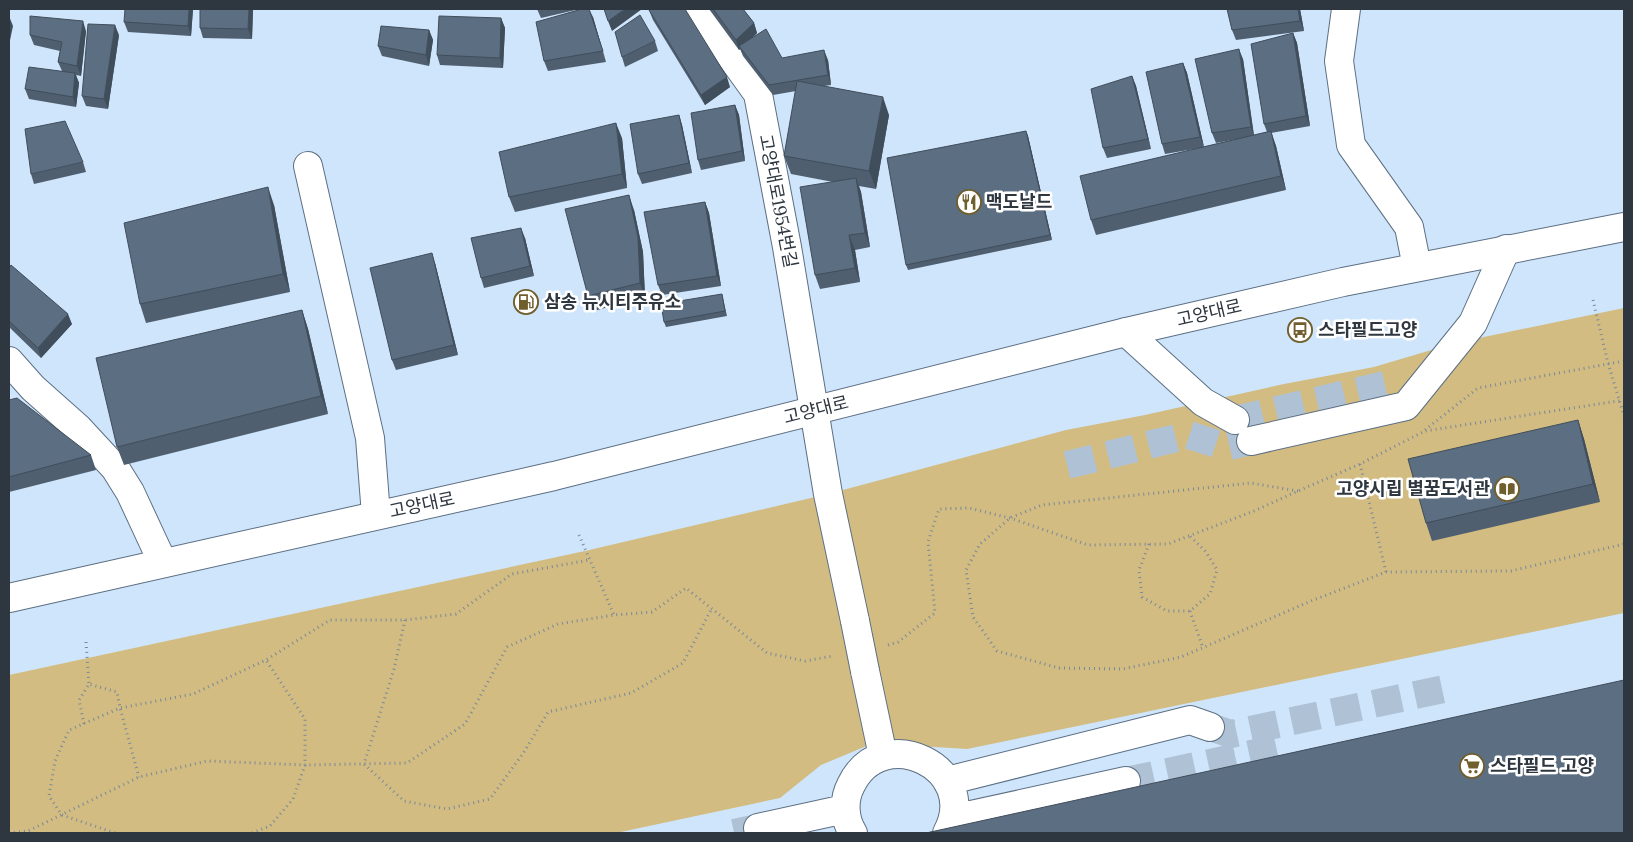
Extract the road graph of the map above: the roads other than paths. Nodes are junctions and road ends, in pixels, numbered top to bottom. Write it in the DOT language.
graph roads {
  1 [pos="697,9"];
  2 [pos="1346,9"];
  3 [pos="308,166"];
  4 [pos="1624,227"];
  5 [pos="1506,249"];
  6 [pos="1417,267"];
  7 [pos="1126,332"];
  8 [pos="9,361"];
  9 [pos="815,410"];
  10 [pos="376,514"];
  11 [pos="163,563"];
  12 [pos="9,598"];
  13 [pos="1210,727"];
  14 [pos="883,756"];
  15 [pos="947,781"];
  16 [pos="1126,781"];
  17 [pos="849,821"];
  18 [pos="950,826"];
  19 [pos="758,828"];
  1 -- 9 [label="main road, 고양대로1954번길"];
  2 -- 6 [label="main road"];
  3 -- 10 [label="main road"];
  4 -- 5 [label="main road, 고양대로"];
  5 -- 6 [label="main road, 고양대로"];
  5 -- 7 [label="main road"];
  6 -- 7 [label="main road, 고양대로"];
  7 -- 9 [label="main road, 고양대로"];
  8 -- 11 [label="main road"];
  9 -- 10 [label="main road, 고양대로"];
  9 -- 14 [label="main road, 고양대로1954번길, bridge"];
  10 -- 11 [label="main road, 고양대로"];
  11 -- 12 [label="main road, 고양대로"];
  13 -- 15 [label="main road"];
  14 -- 15 [label="main road"];
  14 -- 17 [label="main road"];
  15 -- 18 [label="main road"];
  16 -- 18 [label="main road"];
  17 -- 19 [label="main road"];
}
